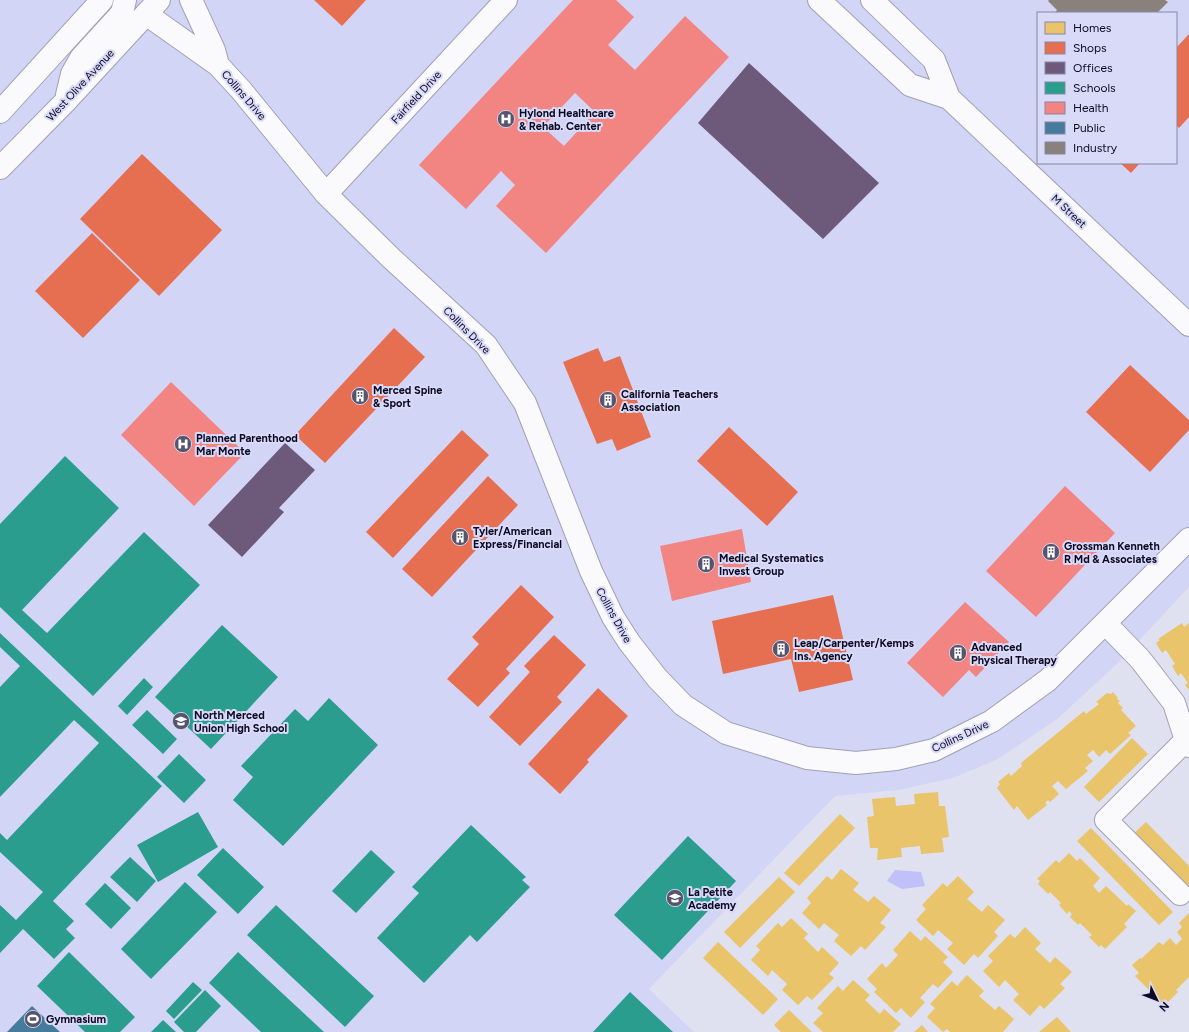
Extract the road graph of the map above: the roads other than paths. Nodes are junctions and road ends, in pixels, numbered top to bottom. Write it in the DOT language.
graph roads {
  1 [pos="102,0"];
  2 [pos="125,0"];
  3 [pos="191,0"];
  4 [pos="506,0"];
  5 [pos="819,0"];
  6 [pos="872,0"];
  7 [pos="152,5"];
  8 [pos="218,65"];
  9 [pos="949,98"];
  10 [pos="65,102"];
  11 [pos="0,112"];
  12 [pos="0,168"];
  13 [pos="326,194"];
  14 [pos="1189,324"];
  15 [pos="1189,539"];
  16 [pos="1105,624"];
  17 [pos="1187,743"];
  18 [pos="1180,894"];
  1 -- 11 [label="street"];
  2 -- 10 [label="street"];
  3 -- 8 [label="street, Collins Drive"];
  4 -- 13 [label="street, Fairfield Drive"];
  5 -- 9 [label="street, M Street"];
  6 -- 9 [label="street, M Street"];
  7 -- 8 [label="street, Collins Drive"];
  7 -- 10 [label="street, West Olive Avenue"];
  8 -- 13 [label="street, Collins Drive"];
  9 -- 14 [label="street, M Street"];
  10 -- 12 [label="street, West Olive Avenue"];
  13 -- 16 [label="street, Collins Drive"];
  15 -- 16 [label="street, Collins Drive"];
  16 -- 17 [label="street"];
  17 -- 18 [label="street"];
}
